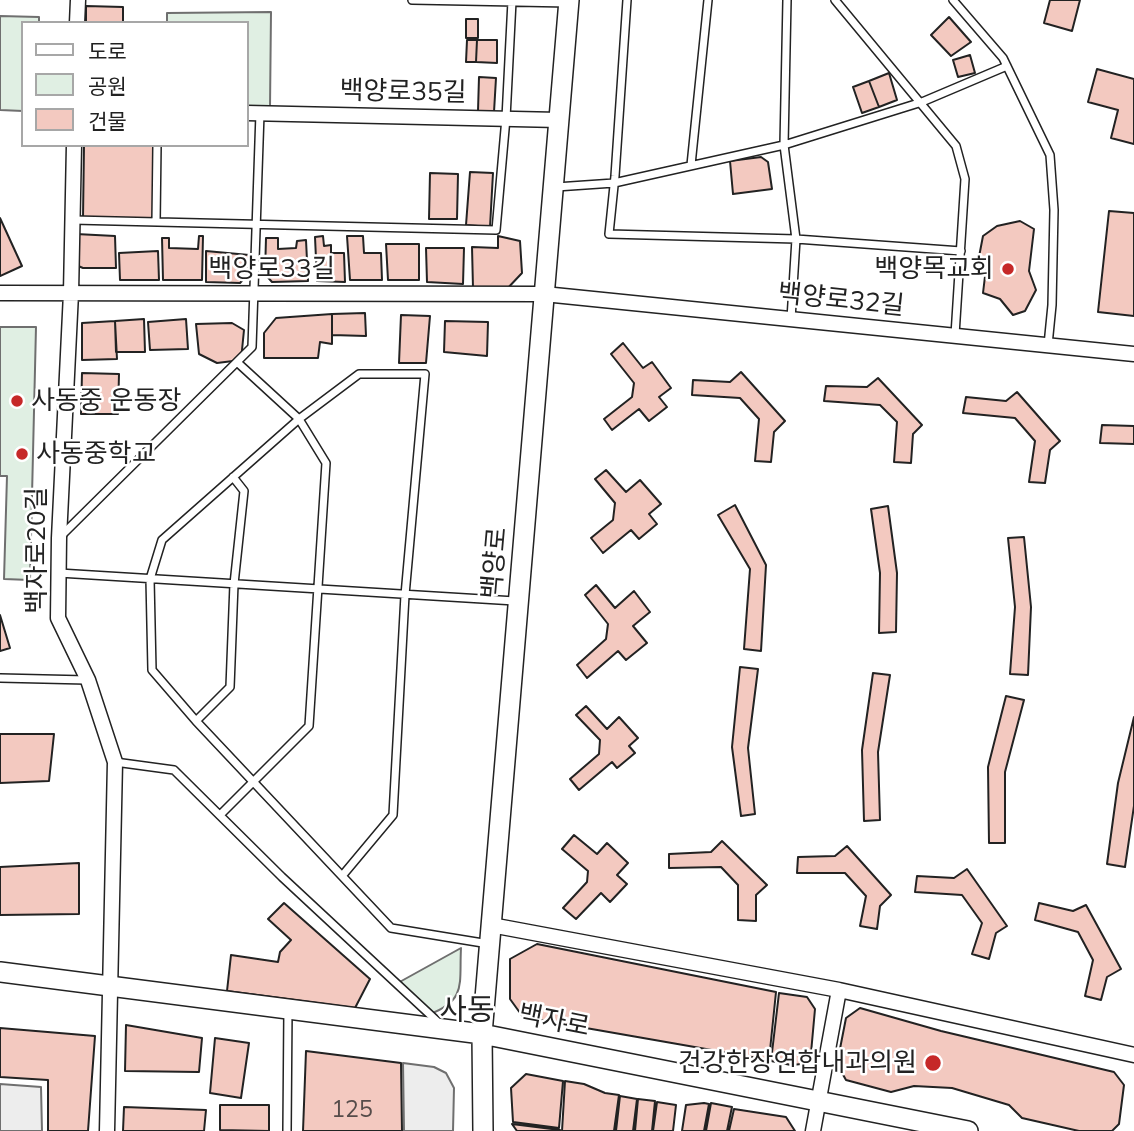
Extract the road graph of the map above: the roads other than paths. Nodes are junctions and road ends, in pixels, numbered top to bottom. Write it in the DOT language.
graph roads {
  1 [pos="78,0"];
  2 [pos="412,0"];
  3 [pos="627,0"];
  4 [pos="708,0"];
  5 [pos="787,0"];
  6 [pos="835,0"];
  7 [pos="953,0"];
  8 [pos="512,1"];
  9 [pos="569,1"];
  10 [pos="77,21"];
  11 [pos="1007,66"];
  12 [pos="922,102"];
  13 [pos="254,113"];
  14 [pos="506,118"];
  15 [pos="559,120"];
  16 [pos="784,145"];
  17 [pos="74,147"];
  18 [pos="157,147"];
  19 [pos="691,165"];
  20 [pos="614,183"];
  21 [pos="553,187"];
  22 [pos="72,220"];
  23 [pos="156,222"];
  24 [pos="257,225"];
  25 [pos="796,239"];
  26 [pos="961,251"];
  27 [pos="0,293"];
  28 [pos="71,293"];
  29 [pos="254,293"];
  30 [pos="544,294"];
  31 [pos="791,319"];
  32 [pos="955,336"];
  33 [pos="1048,345"];
  34 [pos="1134,354"];
  35 [pos="238,363"];
  36 [pos="299,419"];
  37 [pos="233,477"];
  38 [pos="59,538"];
  39 [pos="58,573"];
  40 [pos="150,579"];
  41 [pos="234,584"];
  42 [pos="317,589"];
  43 [pos="405,595"];
  44 [pos="518,602"];
  45 [pos="0,678"];
  46 [pos="88,680"];
  47 [pos="196,721"];
  48 [pos="115,762"];
  49 [pos="253,783"];
  50 [pos="220,815"];
  51 [pos="342,876"];
  52 [pos="491,935"];
  53 [pos="0,972"];
  54 [pos="110,986"];
  55 [pos="839,990"];
  56 [pos="288,1010"];
  57 [pos="446,1030"];
  58 [pos="482,1034"];
  59 [pos="1134,1055"];
  60 [pos="819,1100"];
  61 [pos="107,1131"];
  62 [pos="287,1131"];
  63 [pos="483,1131"];
  64 [pos="813,1131"];
  65 [pos="968,1131"];
  1 -- 10 [label="street"];
  2 -- 8 [label="lane"];
  3 -- 20 [label="lane"];
  4 -- 19 [label="lane"];
  5 -- 16 [label="lane"];
  6 -- 12 [label="lane"];
  7 -- 11 [label="lane"];
  8 -- 9 [label="lane"];
  8 -- 14 [label="lane"];
  9 -- 15 [label="street, 백양로"];
  11 -- 12 [label="lane"];
  11 -- 33 [label="lane"];
  12 -- 16 [label="lane"];
  12 -- 26 [label="lane"];
  13 -- 14 [label="street, 백양로35길"];
  13 -- 24 [label="lane"];
  14 -- 15 [label="street, 백양로35길"];
  14 -- 24 [label="lane"];
  15 -- 21 [label="street, 백양로"];
  16 -- 19 [label="lane"];
  16 -- 25 [label="lane"];
  17 -- 22 [label="street, 백자로20길"];
  18 -- 23 [label="lane"];
  19 -- 20 [label="lane"];
  20 -- 21 [label="lane"];
  20 -- 25 [label="lane"];
  21 -- 30 [label="street, 백양로"];
  22 -- 23 [label="lane"];
  22 -- 28 [label="street, 백자로20길"];
  23 -- 24 [label="lane"];
  24 -- 29 [label="lane"];
  25 -- 26 [label="lane"];
  25 -- 31 [label="lane"];
  26 -- 32 [label="lane"];
  27 -- 28 [label="street, 백양로33길"];
  28 -- 29 [label="street, 백양로33길"];
  28 -- 38 [label="street, 백자로20길"];
  29 -- 30 [label="street, 백양로33길"];
  29 -- 35 [label="lane"];
  30 -- 31 [label="street, 백양로32길"];
  30 -- 44 [label="street, 백양로"];
  31 -- 32 [label="street, 백양로32길"];
  32 -- 33 [label="street, 백양로32길"];
  33 -- 34 [label="street, 백양로32길"];
  35 -- 36 [label="lane"];
  35 -- 38 [label="lane"];
  36 -- 37 [label="lane"];
  36 -- 42 [label="lane"];
  36 -- 43 [label="lane"];
  37 -- 40 [label="lane"];
  37 -- 41 [label="lane"];
  38 -- 39 [label="street, 백자로20길"];
  39 -- 40 [label="lane"];
  39 -- 46 [label="street, 백자로20길"];
  40 -- 41 [label="lane"];
  40 -- 47 [label="lane"];
  41 -- 42 [label="lane"];
  41 -- 47 [label="lane"];
  42 -- 43 [label="lane"];
  42 -- 49 [label="lane"];
  43 -- 44 [label="lane"];
  43 -- 51 [label="lane"];
  44 -- 52 [label="street, 백양로"];
  45 -- 46 [label="lane"];
  46 -- 48 [label="street, 백자로20길"];
  47 -- 49 [label="lane"];
  48 -- 50 [label="lane"];
  48 -- 54 [label="street, 백자로20길"];
  49 -- 50 [label="lane"];
  49 -- 51 [label="lane"];
  50 -- 57 [label="lane"];
  51 -- 52 [label="lane"];
  52 -- 55 [label="street"];
  52 -- 58 [label="street, 백양로"];
  53 -- 54 [label="street, 백자로"];
  54 -- 56 [label="street, 백자로"];
  54 -- 61 [label="street, 백자로20길"];
  55 -- 59 [label="street"];
  55 -- 60 [label="street"];
  56 -- 57 [label="street, 백자로"];
  56 -- 62 [label="lane"];
  57 -- 58 [label="street, 백자로"];
  58 -- 60 [label="street, 백자로"];
  58 -- 63 [label="street, 백양로"];
  60 -- 64 [label="street"];
  60 -- 65 [label="street, 백자로"];
}
